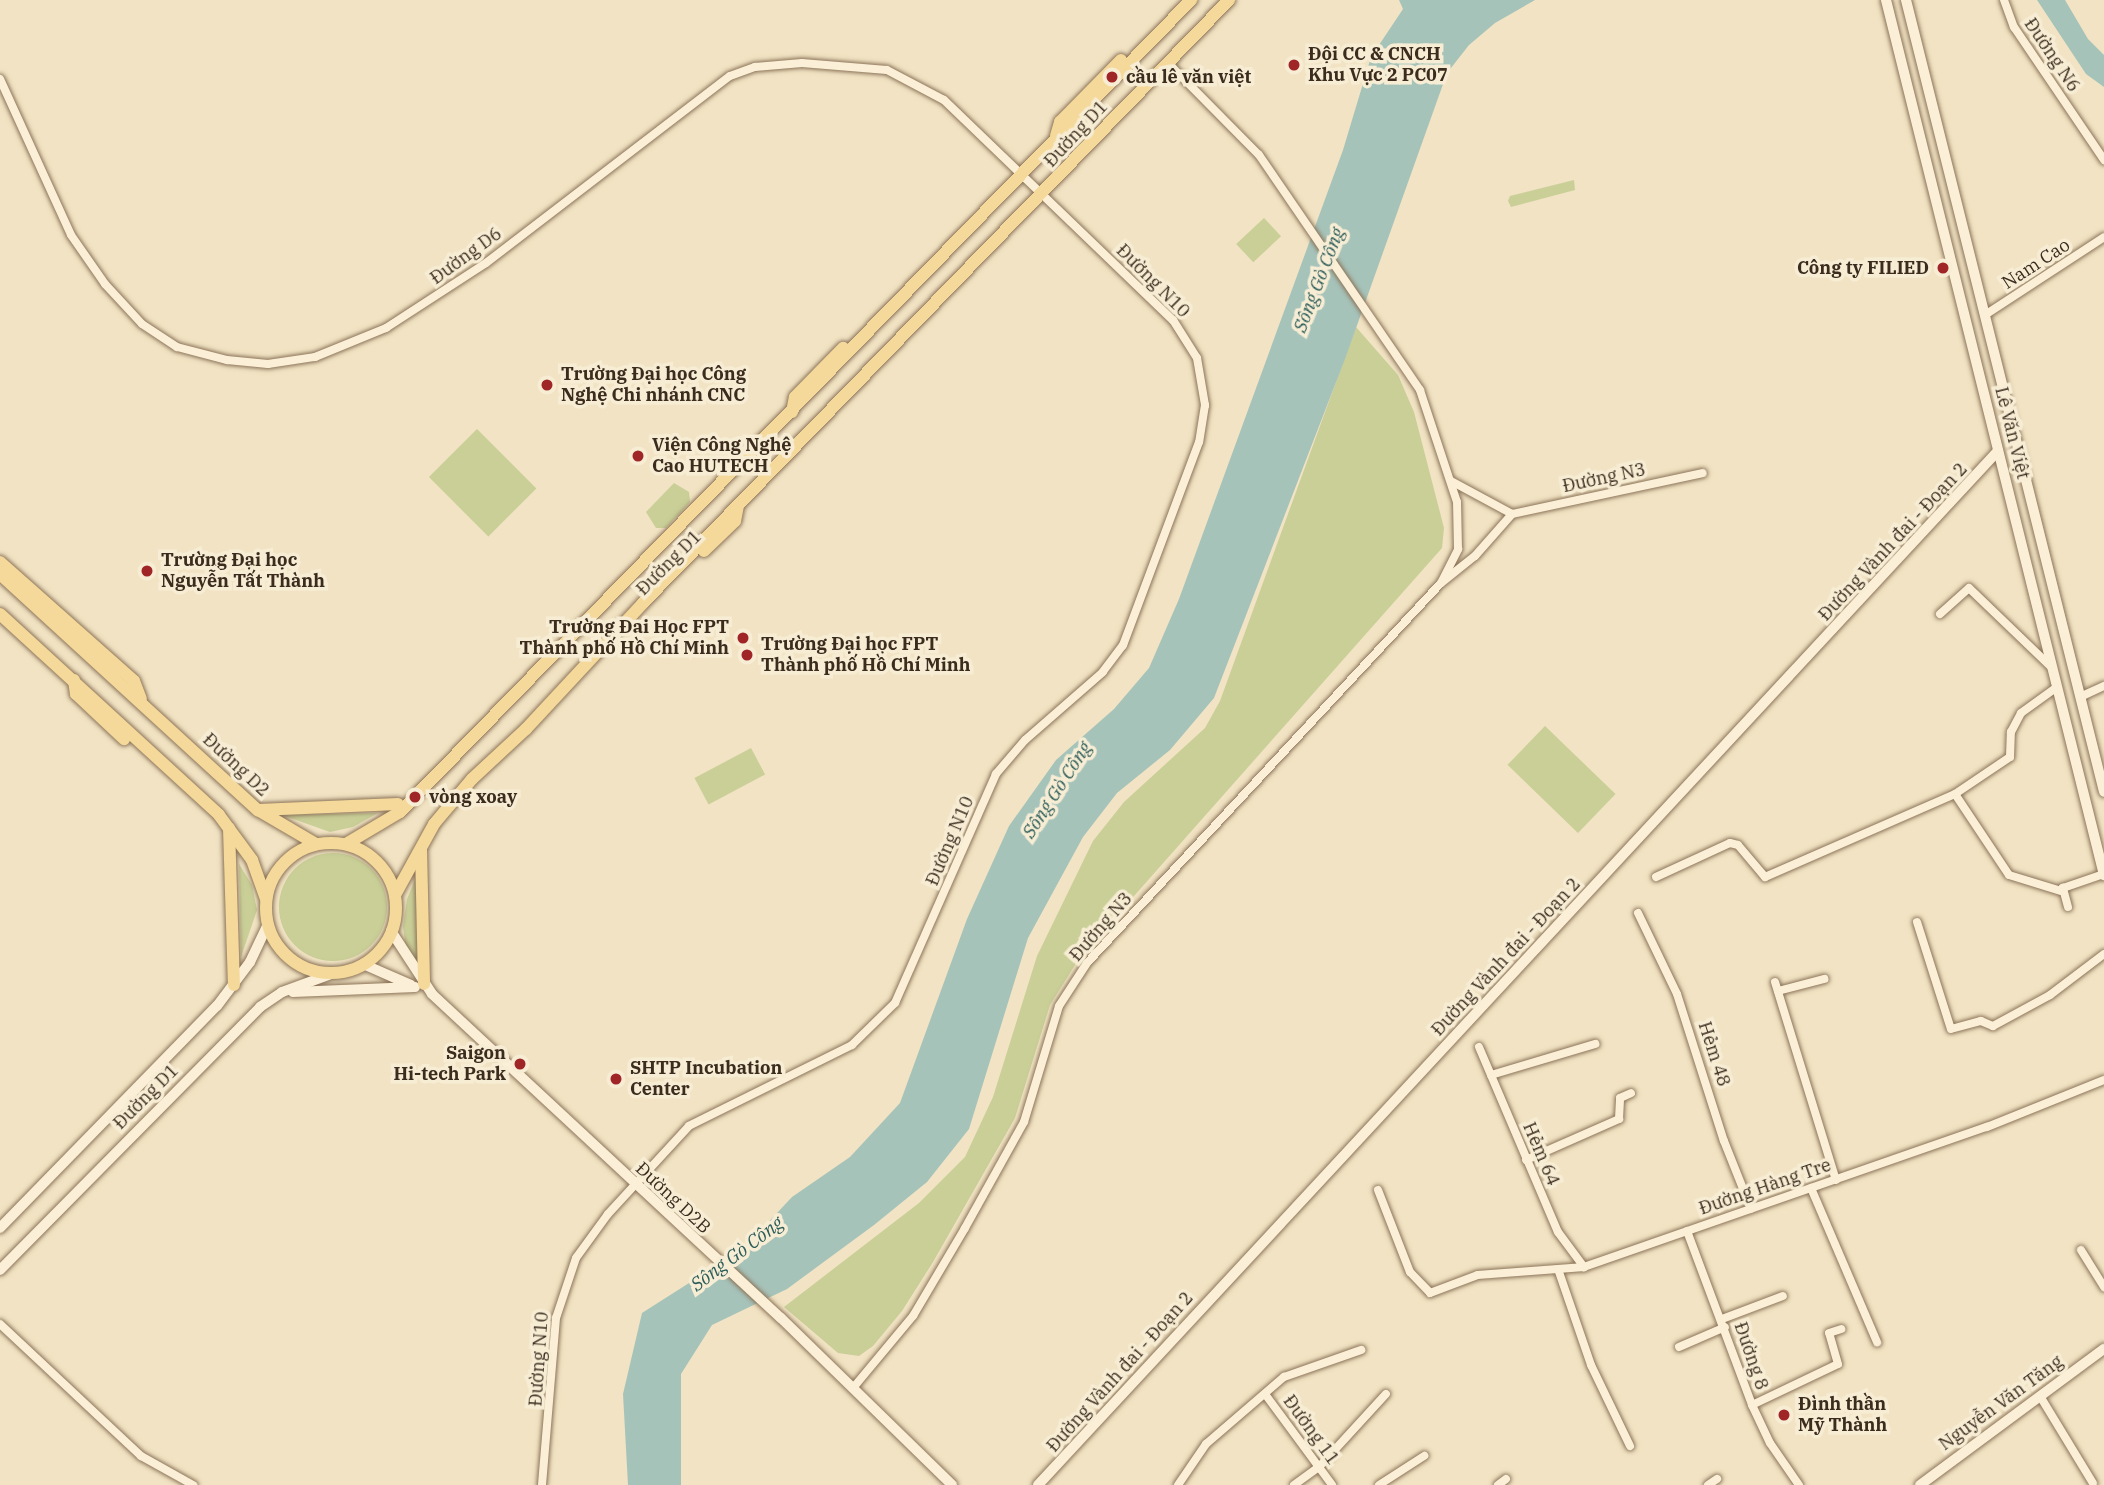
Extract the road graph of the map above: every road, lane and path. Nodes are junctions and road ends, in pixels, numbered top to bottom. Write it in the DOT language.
graph roads {
  1 [pos="1180,0"];
  2 [pos="1191,0"];
  3 [pos="1229,0"];
  4 [pos="1886,0"];
  5 [pos="1906,0"];
  6 [pos="2004,0"];
  7 [pos="1168,63"];
  8 [pos="0,79"];
  9 [pos="1055,139"];
  10 [pos="2104,160"];
  11 [pos="1020,176"];
  12 [pos="1042,195"];
  13 [pos="2104,237"];
  14 [pos="1985,315"];
  15 [pos="1968,329"];
  16 [pos="758,448"];
  17 [pos="1998,451"];
  18 [pos="776,465"];
  19 [pos="1703,473"];
  20 [pos="1451,481"];
  21 [pos="1512,514"];
  22 [pos="0,562"];
  23 [pos="0,574"];
  24 [pos="1441,583"];
  25 [pos="0,614"];
  26 [pos="1940,614"];
  27 [pos="0,626"];
  28 [pos="18,631"];
  29 [pos="2052,668"];
  30 [pos="538,674"];
  31 [pos="2104,686"];
  32 [pos="2057,687"];
  33 [pos="2080,697"];
  34 [pos="141,700"];
  35 [pos="2104,792"];
  36 [pos="1955,794"];
  37 [pos="398,804"];
  38 [pos="258,810"];
  39 [pos="388,819"];
  40 [pos="229,828"];
  41 [pos="316,844"];
  42 [pos="346,844"];
  43 [pos="421,845"];
  44 [pos="2104,875"];
  45 [pos="1656,877"];
  46 [pos="2061,891"];
  47 [pos="395,895"];
  48 [pos="267,902"];
  49 [pos="2068,907"];
  50 [pos="1639,913"];
  51 [pos="1917,922"];
  52 [pos="268,924"];
  53 [pos="391,931"];
  54 [pos="2104,954"];
  55 [pos="363,964"];
  56 [pos="334,973"];
  57 [pos="1824,979"];
  58 [pos="234,985"];
  59 [pos="424,988"];
  60 [pos="282,992"];
  61 [pos="1595,1044"];
  62 [pos="1479,1047"];
  63 [pos="1491,1074"];
  64 [pos="2104,1080"];
  65 [pos="1631,1093"];
  66 [pos="1526,1160"];
  67 [pos="1836,1180"];
  68 [pos="635,1184"];
  69 [pos="1811,1188"];
  70 [pos="1378,1190"];
  71 [pos="1751,1209"];
  72 [pos="0,1228"];
  73 [pos="1686,1231"];
  74 [pos="2081,1250"];
  75 [pos="1584,1267"];
  76 [pos="1558,1269"];
  77 [pos="0,1270"];
  78 [pos="2104,1287"];
  79 [pos="1783,1296"];
  80 [pos="1723,1323"];
  81 [pos="0,1324"];
  82 [pos="1841,1329"];
  83 [pos="1877,1342"];
  84 [pos="1679,1347"];
  85 [pos="2104,1349"];
  86 [pos="1361,1350"];
  87 [pos="853,1388"];
  88 [pos="1265,1394"];
  89 [pos="1386,1394"];
  90 [pos="2040,1396"];
  91 [pos="1752,1405"];
  92 [pos="1630,1447"];
  93 [pos="1424,1456"];
  94 [pos="1319,1467"];
  95 [pos="1506,1479"];
  96 [pos="1717,1479"];
  97 [pos="2093,1483"];
  98 [pos="193,1485"];
  99 [pos="542,1485"];
  100 [pos="952,1485"];
  101 [pos="1038,1485"];
  102 [pos="1178,1485"];
  103 [pos="1294,1485"];
  104 [pos="1332,1485"];
  105 [pos="1379,1485"];
  106 [pos="1498,1485"];
  107 [pos="1708,1485"];
  108 [pos="1799,1485"];
  109 [pos="1920,1485"];
  1 -- 9 [label="main road, Đường D1"];
  2 -- 9 [label="main road, Đường D1"];
  3 -- 7 [label="main road, Đường D1"];
  4 -- 15 [label="main road, Lê Văn Việt"];
  5 -- 14 [label="main road, Lê Văn Việt"];
  6 -- 10 [label="street, Đường N6"];
  7 -- 12 [label="main road, Đường D1"];
  7 -- 20 [label="street, Đường N3"];
  8 -- 11 [label="street, Đường D6"];
  9 -- 11 [label="main road, Đường D1"];
  11 -- 12 [label="street, Đường N10"];
  11 -- 16 [label="main road, Đường D1"];
  12 -- 18 [label="main road, Đường D1"];
  12 -- 68 [label="street, Đường N10"];
  13 -- 14 [label="street, Nam Cao"];
  14 -- 15 [label="main road"];
  14 -- 33 [label="main road, Lê Văn Việt"];
  15 -- 17 [label="main road, Lê Văn Việt"];
  16 -- 18 [label="main road"];
  16 -- 30 [label="main road, Đường D1"];
  17 -- 29 [label="main road, Lê Văn Việt"];
  17 -- 101 [label="street, Đường Vành đai - Đoạn 2"];
  18 -- 43 [label="main road, Đường D1"];
  19 -- 21 [label="street, Đường N3"];
  20 -- 21 [label="street"];
  20 -- 24 [label="street, Đường N3"];
  21 -- 24 [label="street, Đường N3"];
  22 -- 34 [label="main road, Đường D2"];
  23 -- 34 [label="main road, Đường D2"];
  24 -- 87 [label="street, Đường N3"];
  25 -- 28 [label="main road"];
  26 -- 29 [label="street"];
  27 -- 28 [label="main road"];
  28 -- 40 [label="main road"];
  29 -- 32 [label="main road, Lê Văn Việt"];
  30 -- 37 [label="main road, Đường D1"];
  30 -- 39 [label="main road, Đường D1"];
  31 -- 33 [label="street"];
  32 -- 36 [label="street"];
  32 -- 44 [label="main road, Lê Văn Việt"];
  33 -- 35 [label="main road, Lê Văn Việt"];
  34 -- 38 [label="main road, Đường D2"];
  36 -- 45 [label="street"];
  36 -- 46 [label="street"];
  37 -- 38 [label="main road"];
  37 -- 39 [label="main road, Đường D1"];
  38 -- 41 [label="main road, Đường D2"];
  39 -- 42 [label="main road, Đường D1"];
  40 -- 48 [label="main road"];
  40 -- 58 [label="main road"];
  41 -- 42 [label="main road"];
  41 -- 48 [label="main road"];
  42 -- 47 [label="main road"];
  43 -- 47 [label="main road, Đường D1"];
  43 -- 59 [label="main road"];
  44 -- 46 [label="street"];
  46 -- 49 [label="street"];
  47 -- 53 [label="main road"];
  48 -- 52 [label="main road"];
  50 -- 71 [label="street, Hẻm 48"];
  51 -- 54 [label="street"];
  52 -- 56 [label="main road"];
  52 -- 58 [label="street, Đường D1"];
  53 -- 55 [label="main road"];
  53 -- 59 [label="street, Đường D2B"];
  55 -- 56 [label="main road"];
  55 -- 59 [label="street, Đường D2B"];
  56 -- 60 [label="street, Đường D1"];
  57 -- 67 [label="street"];
  58 -- 72 [label="street, Đường D1"];
  59 -- 60 [label="street"];
  59 -- 68 [label="street, Đường D2B"];
  60 -- 77 [label="street, Đường D1"];
  61 -- 63 [label="street"];
  62 -- 63 [label="street, Hẻm 64"];
  63 -- 66 [label="street, Hẻm 64"];
  64 -- 67 [label="street, Đường Hàng Tre"];
  65 -- 66 [label="street"];
  66 -- 75 [label="street, Hẻm 64"];
  67 -- 69 [label="street, Đường Hàng Tre"];
  68 -- 87 [label="street, Đường D2B"];
  68 -- 99 [label="street, Đường N10"];
  69 -- 71 [label="street, Đường Hàng Tre"];
  69 -- 83 [label="street"];
  70 -- 76 [label="street, Đường Hàng Tre"];
  71 -- 73 [label="street, Đường Hàng Tre"];
  73 -- 75 [label="street, Đường Hàng Tre"];
  73 -- 80 [label="street, Đường 8"];
  74 -- 78 [label="street"];
  75 -- 76 [label="street, Đường Hàng Tre"];
  76 -- 92 [label="street"];
  79 -- 80 [label="street"];
  80 -- 84 [label="street"];
  80 -- 91 [label="street, Đường 8"];
  81 -- 98 [label="street"];
  82 -- 91 [label="street"];
  85 -- 90 [label="main road, Nguyễn Văn Tăng"];
  86 -- 88 [label="street"];
  87 -- 100 [label="street, Đường D2B"];
  88 -- 94 [label="street, Đường 11"];
  88 -- 102 [label="street"];
  89 -- 94 [label="street"];
  90 -- 97 [label="street"];
  90 -- 109 [label="main road, Nguyễn Văn Tăng"];
  91 -- 108 [label="street, Đường 8"];
  93 -- 105 [label="street"];
  94 -- 103 [label="street"];
  94 -- 104 [label="street, Đường 11"];
  95 -- 106 [label="street"];
  96 -- 107 [label="street"];
}
